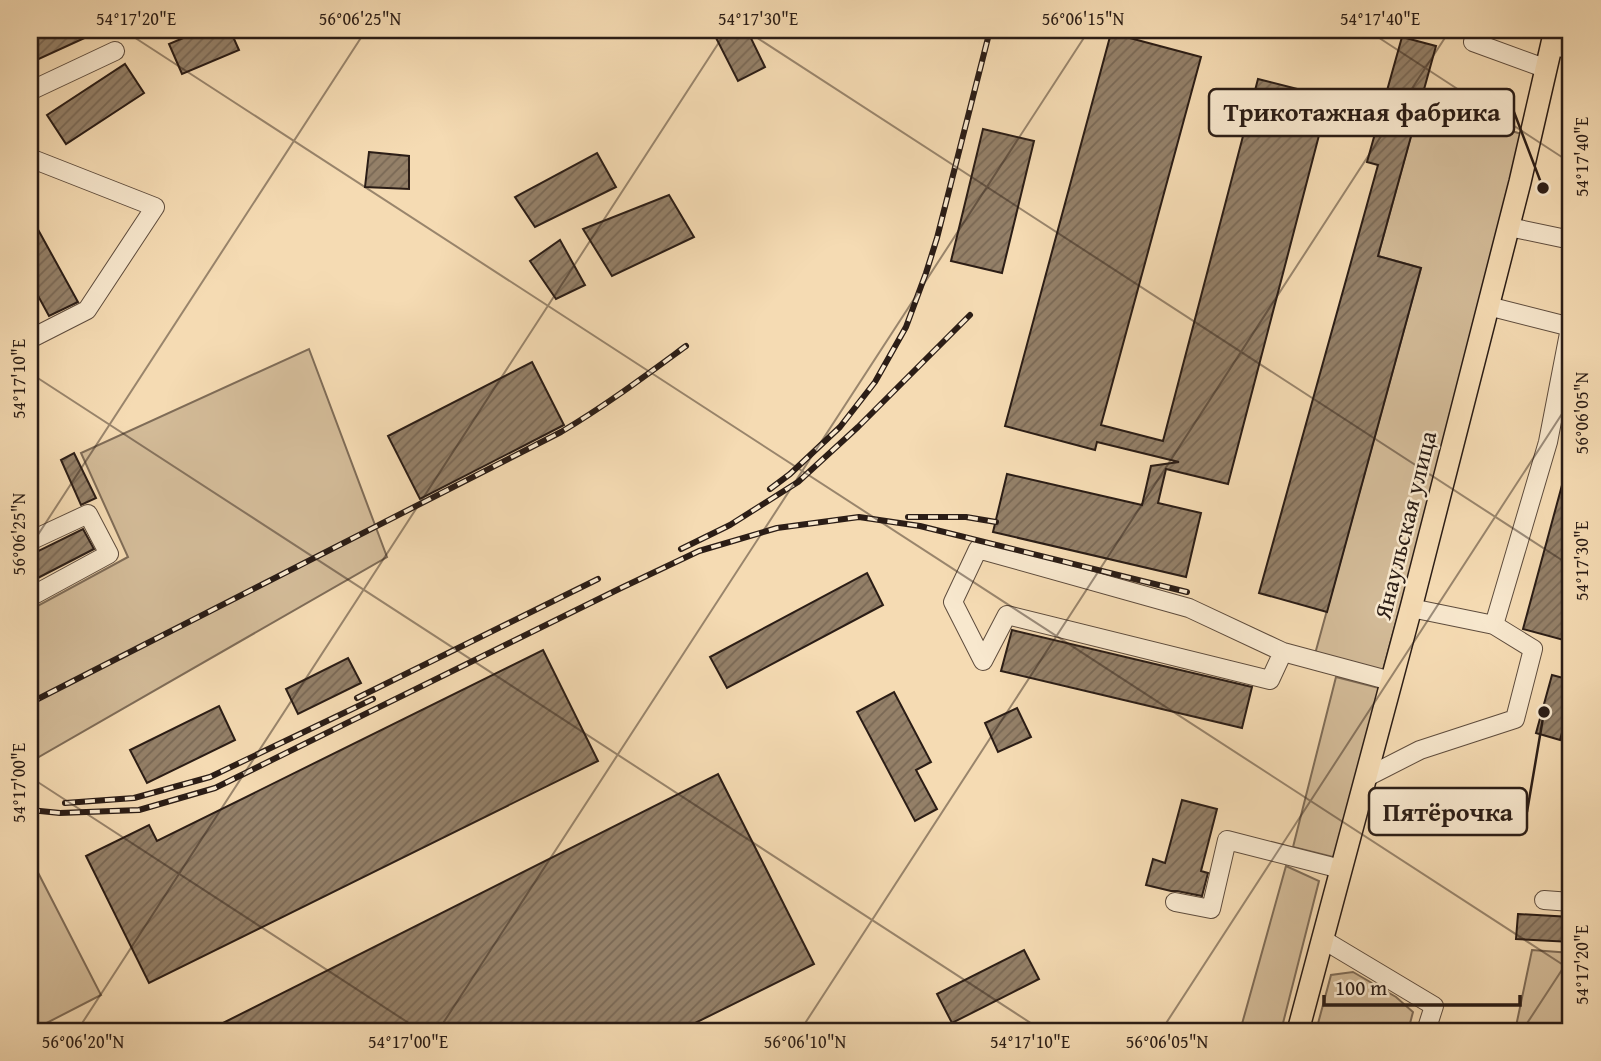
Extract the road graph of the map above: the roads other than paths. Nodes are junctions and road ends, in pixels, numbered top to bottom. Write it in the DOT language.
graph roads {
  1 [pos="1477,30"];
  2 [pos="1559,42"];
  3 [pos="115,51"];
  4 [pos="1546,69"];
  5 [pos="30,91"];
  6 [pos="30,158"];
  7 [pos="1509,227"];
  8 [pos="1571,240"];
  9 [pos="1488,306"];
  10 [pos="1571,325"];
  11 [pos="30,339"];
  12 [pos="30,541"];
  13 [pos="30,597"];
  14 [pos="1411,608"];
  15 [pos="1494,625"];
  16 [pos="1283,652"];
  17 [pos="1391,681"];
  18 [pos="1365,778"];
  19 [pos="1341,869"];
  20 [pos="1544,901"];
  21 [pos="1175,902"];
  22 [pos="1571,902"];
  23 [pos="1322,939"];
  24 [pos="1298,1031"];
  25 [pos="1426,1031"];
  1 -- 4 [label="street"];
  2 -- 4 [label="main road, Янаульская улица"];
  3 -- 5 [label="street"];
  4 -- 7 [label="main road, Янаульская улица"];
  6 -- 11 [label="street"];
  7 -- 8 [label="street"];
  7 -- 9 [label="main road, Янаульская улица"];
  9 -- 10 [label="street"];
  9 -- 14 [label="main road, Янаульская улица"];
  10 -- 15 [label="street"];
  12 -- 13 [label="street"];
  14 -- 15 [label="street"];
  14 -- 17 [label="main road, Янаульская улица"];
  15 -- 18 [label="street"];
  16 -- 16 [label="street"];
  16 -- 17 [label="street"];
  17 -- 18 [label="main road, Янаульская улица"];
  18 -- 19 [label="main road, Янаульская улица"];
  19 -- 21 [label="street"];
  19 -- 23 [label="main road, Янаульская улица"];
  20 -- 22 [label="street"];
  23 -- 24 [label="main road, Янаульская улица"];
  23 -- 25 [label="street"];
}
